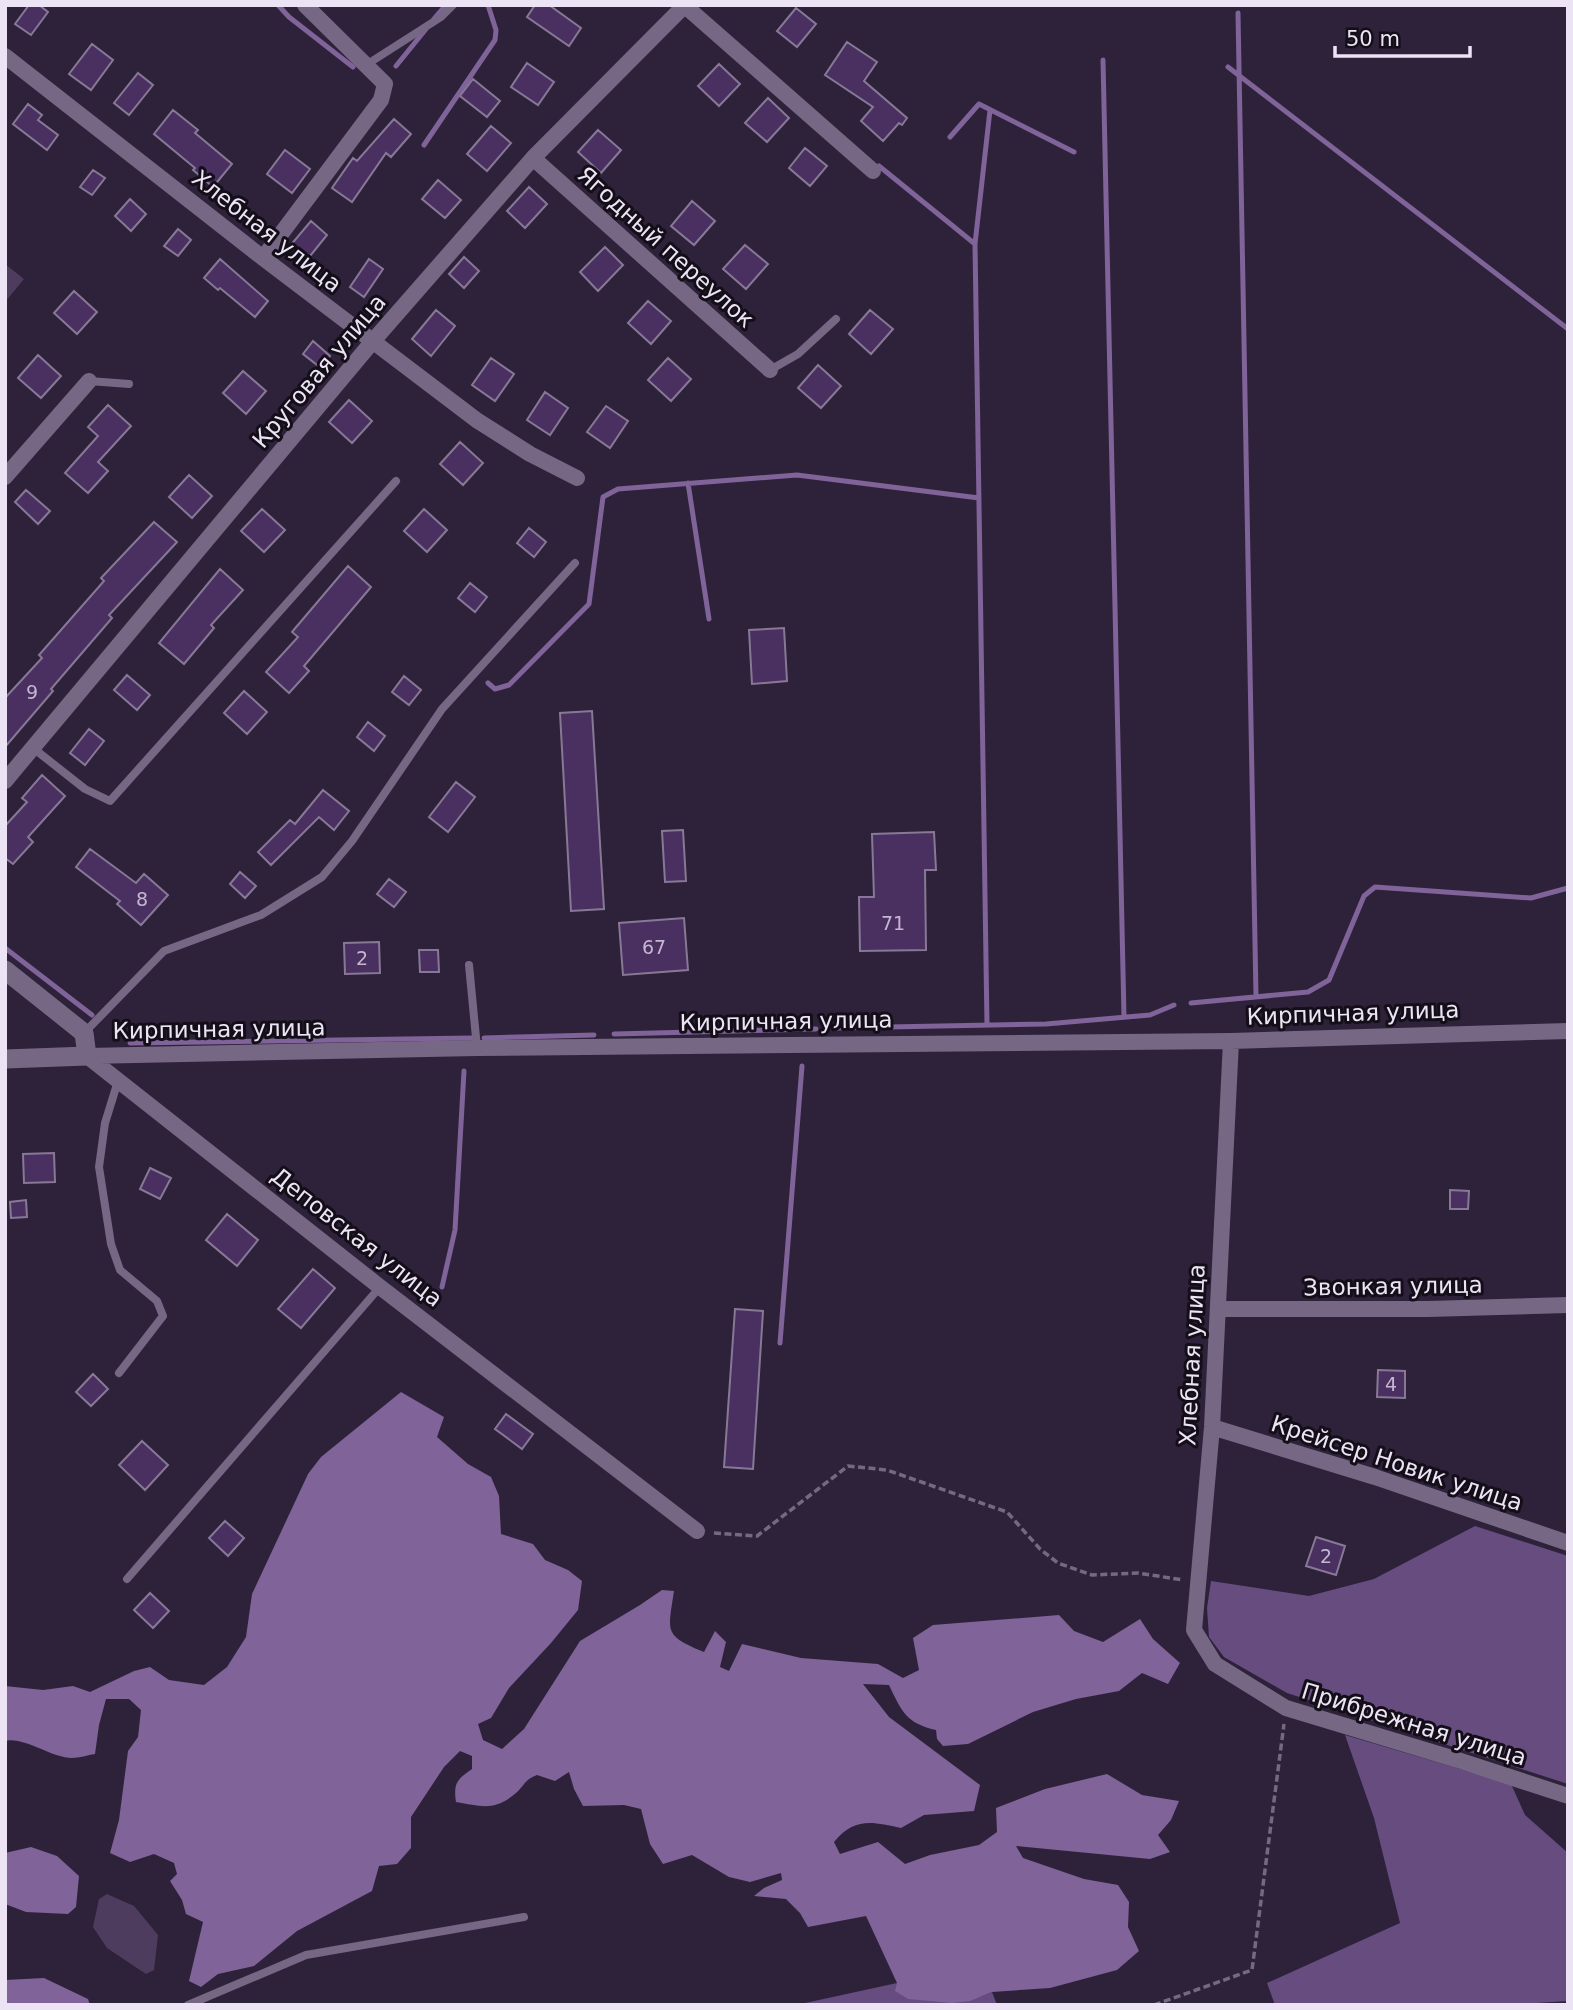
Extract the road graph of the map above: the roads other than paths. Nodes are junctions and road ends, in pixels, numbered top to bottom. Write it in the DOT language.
graph roads {
  1 [pos="305,5"];
  2 [pos="453,5"];
  3 [pos="684,5"];
  4 [pos="5,56"];
  5 [pos="366,65"];
  6 [pos="533,158"];
  7 [pos="873,171"];
  8 [pos="263,258"];
  9 [pos="836,318"];
  10 [pos="373,341"];
  11 [pos="770,370"];
  12 [pos="89,382"];
  13 [pos="129,384"];
  14 [pos="5,477"];
  15 [pos="577,478"];
  16 [pos="396,481"];
  17 [pos="575,563"];
  18 [pos="33,748"];
  19 [pos="5,781"];
  20 [pos="469,965"];
  21 [pos="5,970"];
  22 [pos="1568,1031"];
  23 [pos="85,1033"];
  24 [pos="1231,1041"];
  25 [pos="477,1048"];
  26 [pos="87,1056"];
  27 [pos="5,1059"];
  28 [pos="118,1080"];
  29 [pos="380,1287"];
  30 [pos="1568,1305"];
  31 [pos="1218,1309"];
  32 [pos="120,1373"];
  33 [pos="1212,1427"];
  34 [pos="698,1531"];
  35 [pos="1568,1543"];
  36 [pos="127,1579"];
  37 [pos="1215,1664"];
  38 [pos="1568,1796"];
  39 [pos="524,1917"];
  40 [pos="188,2005"];
  1 -- 5 [label="street"];
  2 -- 5 [label="lane"];
  3 -- 6 [label="street, Круговая улица"];
  3 -- 7 [label="street"];
  4 -- 8 [label="street, Хлебная улица"];
  5 -- 8 [label="street"];
  6 -- 10 [label="street, Круговая улица"];
  6 -- 11 [label="street, Ягодный переулок"];
  8 -- 10 [label="street, Хлебная улица"];
  9 -- 11 [label="lane"];
  10 -- 15 [label="street, Хлебная улица"];
  10 -- 18 [label="street, Круговая улица"];
  12 -- 13 [label="lane"];
  12 -- 14 [label="street"];
  16 -- 18 [label="lane"];
  17 -- 23 [label="lane"];
  18 -- 19 [label="street, Круговая улица"];
  20 -- 25 [label="lane"];
  21 -- 23 [label="street"];
  22 -- 24 [label="street, Кирпичная улица"];
  23 -- 26 [label="street"];
  24 -- 25 [label="street, Кирпичная улица"];
  24 -- 31 [label="street, Хлебная улица"];
  25 -- 26 [label="street, Кирпичная улица"];
  26 -- 27 [label="street, Кирпичная улица"];
  26 -- 28 [label="street, Деповская улица"];
  28 -- 29 [label="street, Деповская улица"];
  28 -- 32 [label="lane"];
  29 -- 34 [label="street, Деповская улица"];
  29 -- 36 [label="lane"];
  30 -- 31 [label="street, Звонкая улица"];
  31 -- 33 [label="street, Хлебная улица"];
  33 -- 35 [label="street, Крейсер Новик улица"];
  33 -- 37 [label="street, Хлебная улица"];
  37 -- 38 [label="street, Прибрежная улица"];
  39 -- 40 [label="lane"];
}
